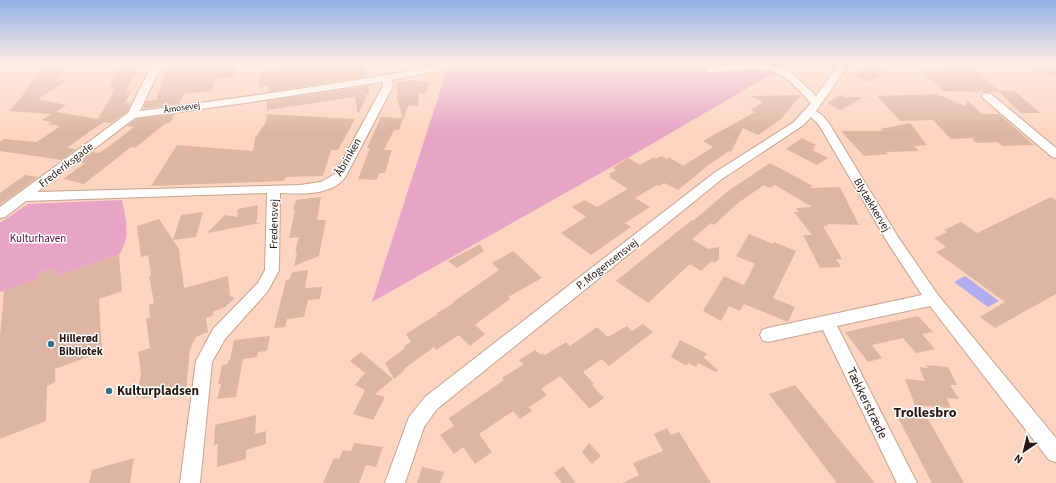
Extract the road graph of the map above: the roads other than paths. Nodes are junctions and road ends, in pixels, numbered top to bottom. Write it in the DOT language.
graph roads {
  1 [pos="147,87"];
  2 [pos="327,87"];
  3 [pos="388,87"];
  4 [pos="797,87"];
  5 [pos="828,87"];
  6 [pos="987,96"];
  7 [pos="814,107"];
  8 [pos="132,115"];
  9 [pos="1056,154"];
  10 [pos="274,189"];
  11 [pos="25,197"];
  12 [pos="0,214"];
  13 [pos="933,299"];
  14 [pos="827,322"];
  15 [pos="768,335"];
  16 [pos="1056,453"];
  17 [pos="190,483"];
  18 [pos="395,483"];
  19 [pos="907,483"];
  1 -- 8 [label="street"];
  2 -- 8 [label="street, Åmosevej"];
  3 -- 10 [label="street, Åbrinken"];
  4 -- 7 [label="street, Blytækkervej"];
  5 -- 7 [label="street, P. Mogensensvej"];
  6 -- 9 [label="street"];
  7 -- 13 [label="street, Blytækkervej"];
  7 -- 18 [label="street, P. Mogensensvej"];
  8 -- 11 [label="street, Frederiksgade"];
  10 -- 11 [label="street, Fredensvej"];
  10 -- 17 [label="street, Fredensvej"];
  11 -- 12 [label="street, Frederiksgade"];
  13 -- 14 [label="street"];
  13 -- 16 [label="street, Blytækkervej"];
  14 -- 15 [label="street"];
  14 -- 19 [label="street, Tækkerstræde"];
}
